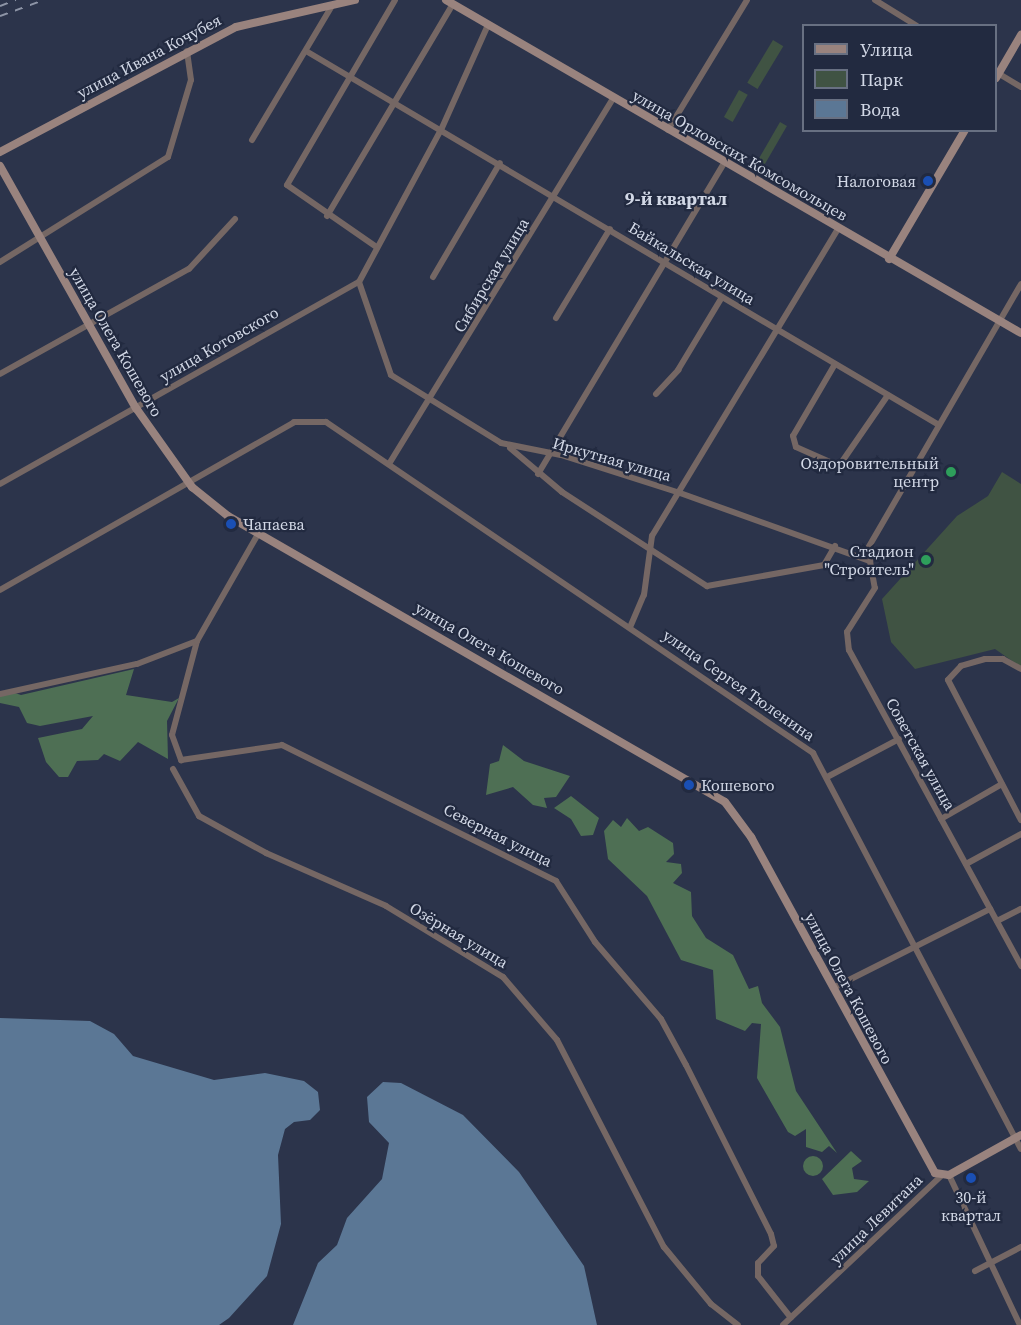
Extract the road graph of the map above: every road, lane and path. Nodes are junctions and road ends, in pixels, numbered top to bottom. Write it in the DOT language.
graph roads {
  1 [pos="355,0"];
  2 [pos="394,0"];
  3 [pos="747,0"];
  4 [pos="875,0"];
  5 [pos="449,2"];
  6 [pos="332,6"];
  7 [pos="914,24"];
  8 [pos="488,25"];
  9 [pos="1021,35"];
  10 [pos="186,51"];
  11 [pos="306,51"];
  12 [pos="997,72"];
  13 [pos="997,75"];
  14 [pos="350,78"];
  15 [pos="1021,87"];
  16 [pos="613,99"];
  17 [pos="395,104"];
  18 [pos="441,130"];
  19 [pos="668,130"];
  20 [pos="964,132"];
  21 [pos="252,140"];
  22 [pos="0,152"];
  23 [pos="500,163"];
  24 [pos="724,163"];
  25 [pos="0,166"];
  26 [pos="554,196"];
  27 [pos="327,216"];
  28 [pos="236,219"];
  29 [pos="609,229"];
  30 [pos="838,229"];
  31 [pos="40,240"];
  32 [pos="375,246"];
  33 [pos="889,259"];
  34 [pos="0,262"];
  35 [pos="666,265"];
  36 [pos="433,277"];
  37 [pos="359,282"];
  38 [pos="1021,284"];
  39 [pos="722,297"];
  40 [pos="556,318"];
  41 [pos="999,320"];
  42 [pos="89,325"];
  43 [pos="779,330"];
  44 [pos="1021,333"];
  45 [pos="835,364"];
  46 [pos="0,374"];
  47 [pos="656,394"];
  48 [pos="888,395"];
  49 [pos="430,401"];
  50 [pos="136,408"];
  51 [pos="939,425"];
  52 [pos="509,447"];
  53 [pos="554,454"];
  54 [pos="389,464"];
  55 [pos="538,474"];
  56 [pos="187,482"];
  57 [pos="0,484"];
  58 [pos="680,493"];
  59 [pos="258,534"];
  60 [pos="835,546"];
  61 [pos="650,549"];
  62 [pos="864,555"];
  63 [pos="0,590"];
  64 [pos="631,625"];
  65 [pos="197,641"];
  66 [pos="1021,669"];
  67 [pos="0,693"];
  68 [pos="898,739"];
  69 [pos="173,769"];
  70 [pos="829,776"];
  71 [pos="1002,784"];
  72 [pos="941,819"];
  73 [pos="1021,820"];
  74 [pos="1021,834"];
  75 [pos="966,864"];
  76 [pos="990,909"];
  77 [pos="1021,909"];
  78 [pos="997,921"];
  79 [pos="916,946"];
  80 [pos="1021,966"];
  81 [pos="833,988"];
  82 [pos="1018,1136"];
  83 [pos="1021,1149"];
  84 [pos="945,1175"];
  85 [pos="1021,1247"];
  86 [pos="988,1264"];
  87 [pos="975,1271"];
  88 [pos="791,1318"];
  89 [pos="738,1325"];
  90 [pos="783,1325"];
  91 [pos="1020,1325"];
  1 -- 6 [label="street, улица Ивана Кочубея"];
  2 -- 14 [label="street"];
  3 -- 19 [label="street"];
  4 -- 7 [label="street"];
  5 -- 8 [label="street, улица Орловских Комсомольцев"];
  5 -- 17 [label="street"];
  6 -- 10 [label="street, улица Ивана Кочубея"];
  6 -- 11 [label="street"];
  8 -- 16 [label="street, улица Орловских Комсомольцев"];
  8 -- 18 [label="street"];
  9 -- 12 [label="street"];
  10 -- 22 [label="street, улица Ивана Кочубея"];
  10 -- 31 [label="street"];
  11 -- 14 [label="street, Байкальская улица"];
  11 -- 21 [label="street"];
  13 -- 15 [label="street"];
  14 -- 17 [label="street, Байкальская улица"];
  14 -- 27 [label="street"];
  16 -- 19 [label="street, улица Орловских Комсомольцев"];
  16 -- 26 [label="street, Сибирская улица"];
  17 -- 18 [label="street, Байкальская улица"];
  17 -- 27 [label="street"];
  18 -- 23 [label="street, Байкальская улица"];
  18 -- 32 [label="street"];
  19 -- 24 [label="street, улица Орловских Комсомольцев"];
  20 -- 33 [label="street"];
  23 -- 26 [label="street, Байкальская улица"];
  23 -- 36 [label="street"];
  24 -- 30 [label="street, улица Орловских Комсомольцев"];
  24 -- 35 [label="street"];
  25 -- 31 [label="street, улица Олега Кошевого"];
  26 -- 29 [label="street, Байкальская улица"];
  26 -- 49 [label="street, Сибирская улица"];
  27 -- 32 [label="street"];
  28 -- 42 [label="street"];
  29 -- 35 [label="street, Байкальская улица"];
  29 -- 40 [label="street"];
  30 -- 33 [label="street, улица Орловских Комсомольцев"];
  30 -- 43 [label="street"];
  31 -- 34 [label="street"];
  31 -- 42 [label="street, улица Олега Кошевого"];
  32 -- 37 [label="street"];
  33 -- 41 [label="street, улица Орловских Комсомольцев"];
  35 -- 39 [label="street, Байкальская улица"];
  35 -- 53 [label="street"];
  37 -- 49 [label="street, Иркутная улица"];
  37 -- 50 [label="street, улица Котовского"];
  38 -- 41 [label="street"];
  39 -- 43 [label="street, Байкальская улица"];
  39 -- 47 [label="street"];
  41 -- 44 [label="street, улица Орловских Комсомольцев"];
  41 -- 51 [label="street"];
  42 -- 46 [label="street"];
  42 -- 50 [label="street, улица Олега Кошевого"];
  43 -- 45 [label="street, Байкальская улица"];
  43 -- 58 [label="street"];
  45 -- 48 [label="street, Байкальская улица"];
  45 -- 48 [label="street"];
  48 -- 51 [label="street, Байкальская улица"];
  49 -- 52 [label="street, Иркутная улица"];
  49 -- 54 [label="street, Сибирская улица"];
  50 -- 56 [label="street, улица Олега Кошевого"];
  50 -- 57 [label="street, улица Котовского"];
  51 -- 62 [label="street"];
  52 -- 53 [label="street, Иркутная улица"];
  52 -- 55 [label="street"];
  53 -- 55 [label="street"];
  53 -- 58 [label="street, Иркутная улица"];
  54 -- 56 [label="street, улица Сергея Тюленина"];
  54 -- 64 [label="street, улица Сергея Тюленина"];
  55 -- 61 [label="street"];
  56 -- 59 [label="street, улица Олега Кошевого"];
  56 -- 63 [label="street"];
  58 -- 60 [label="street, Иркутная улица"];
  58 -- 61 [label="street"];
  59 -- 65 [label="street"];
  59 -- 81 [label="street, улица Олега Кошевого"];
  60 -- 61 [label="street"];
  60 -- 62 [label="street, Иркутная улица"];
  61 -- 64 [label="street"];
  62 -- 68 [label="street, Советская улица"];
  64 -- 70 [label="street, улица Сергея Тюленина"];
  65 -- 67 [label="street"];
  65 -- 88 [label="street, Северная улица"];
  66 -- 71 [label="street"];
  68 -- 70 [label="street"];
  68 -- 72 [label="street, Советская улица"];
  69 -- 89 [label="street, Озёрная улица"];
  70 -- 79 [label="street, улица Сергея Тюленина"];
  71 -- 72 [label="street"];
  71 -- 73 [label="street"];
  72 -- 75 [label="street, Советская улица"];
  74 -- 75 [label="street"];
  75 -- 76 [label="street, Советская улица"];
  76 -- 78 [label="street, Советская улица"];
  76 -- 79 [label="street"];
  77 -- 78 [label="street"];
  78 -- 80 [label="street, Советская улица"];
  79 -- 81 [label="street"];
  79 -- 82 [label="street, улица Сергея Тюленина"];
  81 -- 84 [label="street, улица Олега Кошевого"];
  82 -- 83 [label="street, улица Сергея Тюленина"];
  82 -- 84 [label="street, улица Левитана"];
  84 -- 86 [label="street"];
  84 -- 88 [label="street, улица Левитана"];
  85 -- 86 [label="street"];
  86 -- 87 [label="street"];
  86 -- 91 [label="street"];
  88 -- 90 [label="street, улица Левитана"];
}
